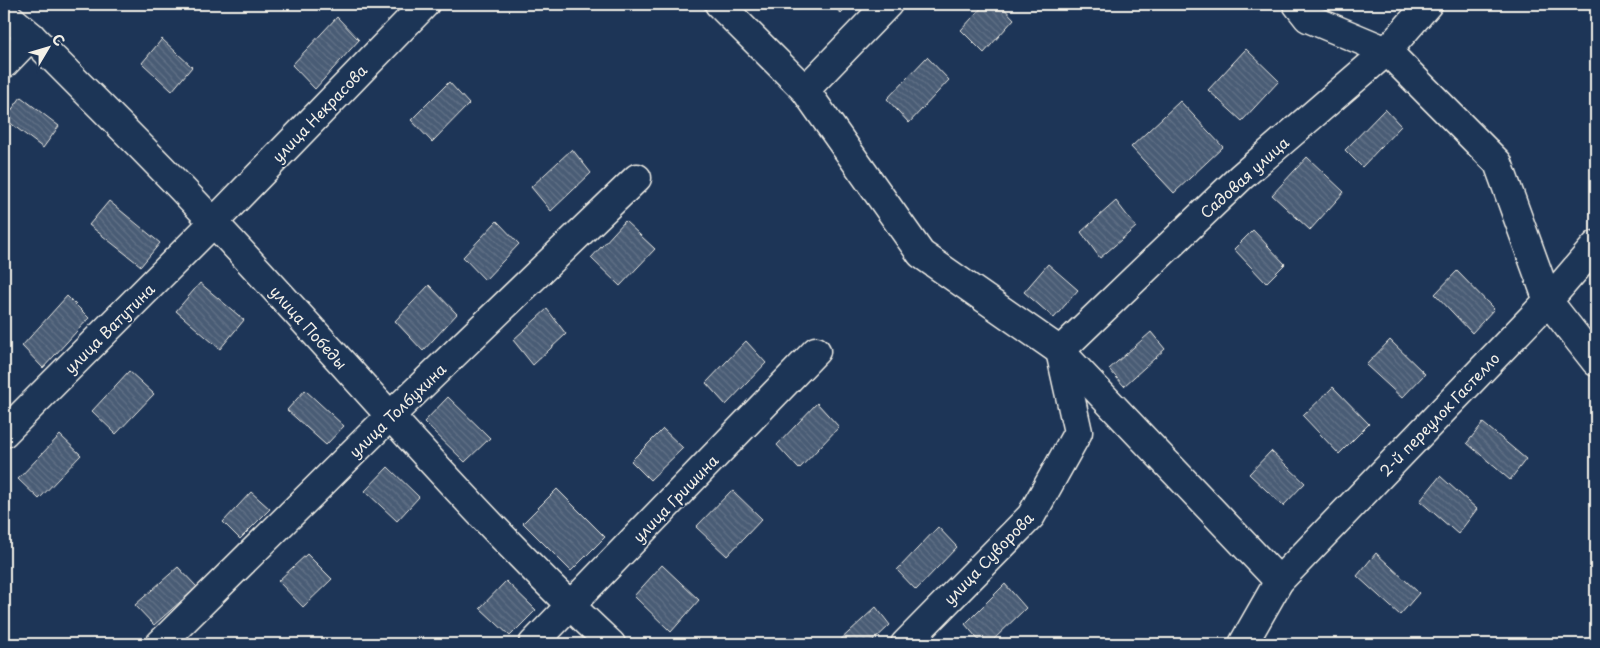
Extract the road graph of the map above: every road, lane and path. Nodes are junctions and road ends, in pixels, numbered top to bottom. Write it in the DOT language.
graph roads {
  1 [pos="425,4"];
  2 [pos="718,4"];
  3 [pos="888,4"];
  4 [pos="1297,4"];
  5 [pos="1428,4"];
  6 [pos="4,12"];
  7 [pos="31,36"];
  8 [pos="1387,51"];
  9 [pos="4,64"];
  10 [pos="805,90"];
  11 [pos="637,178"];
  12 [pos="214,222"];
  13 [pos="1596,245"];
  14 [pos="1548,301"];
  15 [pos="816,351"];
  16 [pos="1060,351"];
  17 [pos="1596,362"];
  18 [pos="390,416"];
  19 [pos="4,433"];
  20 [pos="1279,581"];
  21 [pos="571,607"];
  22 [pos="160,644"];
  23 [pos="533,644"];
  24 [pos="611,644"];
  25 [pos="905,644"];
  26 [pos="1243,644"];
  1 -- 12 [label="street, улица Некрасова"];
  2 -- 10 [label="street"];
  3 -- 10 [label="street"];
  4 -- 8 [label="street"];
  5 -- 8 [label="street, Садовая улица"];
  6 -- 7 [label="street, улица Победы"];
  7 -- 9 [label="street"];
  7 -- 12 [label="street, улица Победы"];
  8 -- 14 [label="street"];
  8 -- 16 [label="street, Садовая улица"];
  10 -- 16 [label="street"];
  11 -- 18 [label="street, улица Толбухина"];
  12 -- 18 [label="street, улица Победы"];
  12 -- 19 [label="street, улица Ватутина"];
  13 -- 14 [label="street, 2-й переулок Гастелло"];
  14 -- 17 [label="street"];
  14 -- 20 [label="street, 2-й переулок Гастелло"];
  15 -- 21 [label="street, улица Гришина"];
  16 -- 20 [label="street"];
  16 -- 25 [label="street, улица Суворова"];
  18 -- 21 [label="street, улица Победы"];
  18 -- 22 [label="street, улица Толбухина"];
  20 -- 26 [label="street, 2-й переулок Гастелло"];
  21 -- 23 [label="street, улица Гришина"];
  21 -- 24 [label="street, улица Победы"];
}
